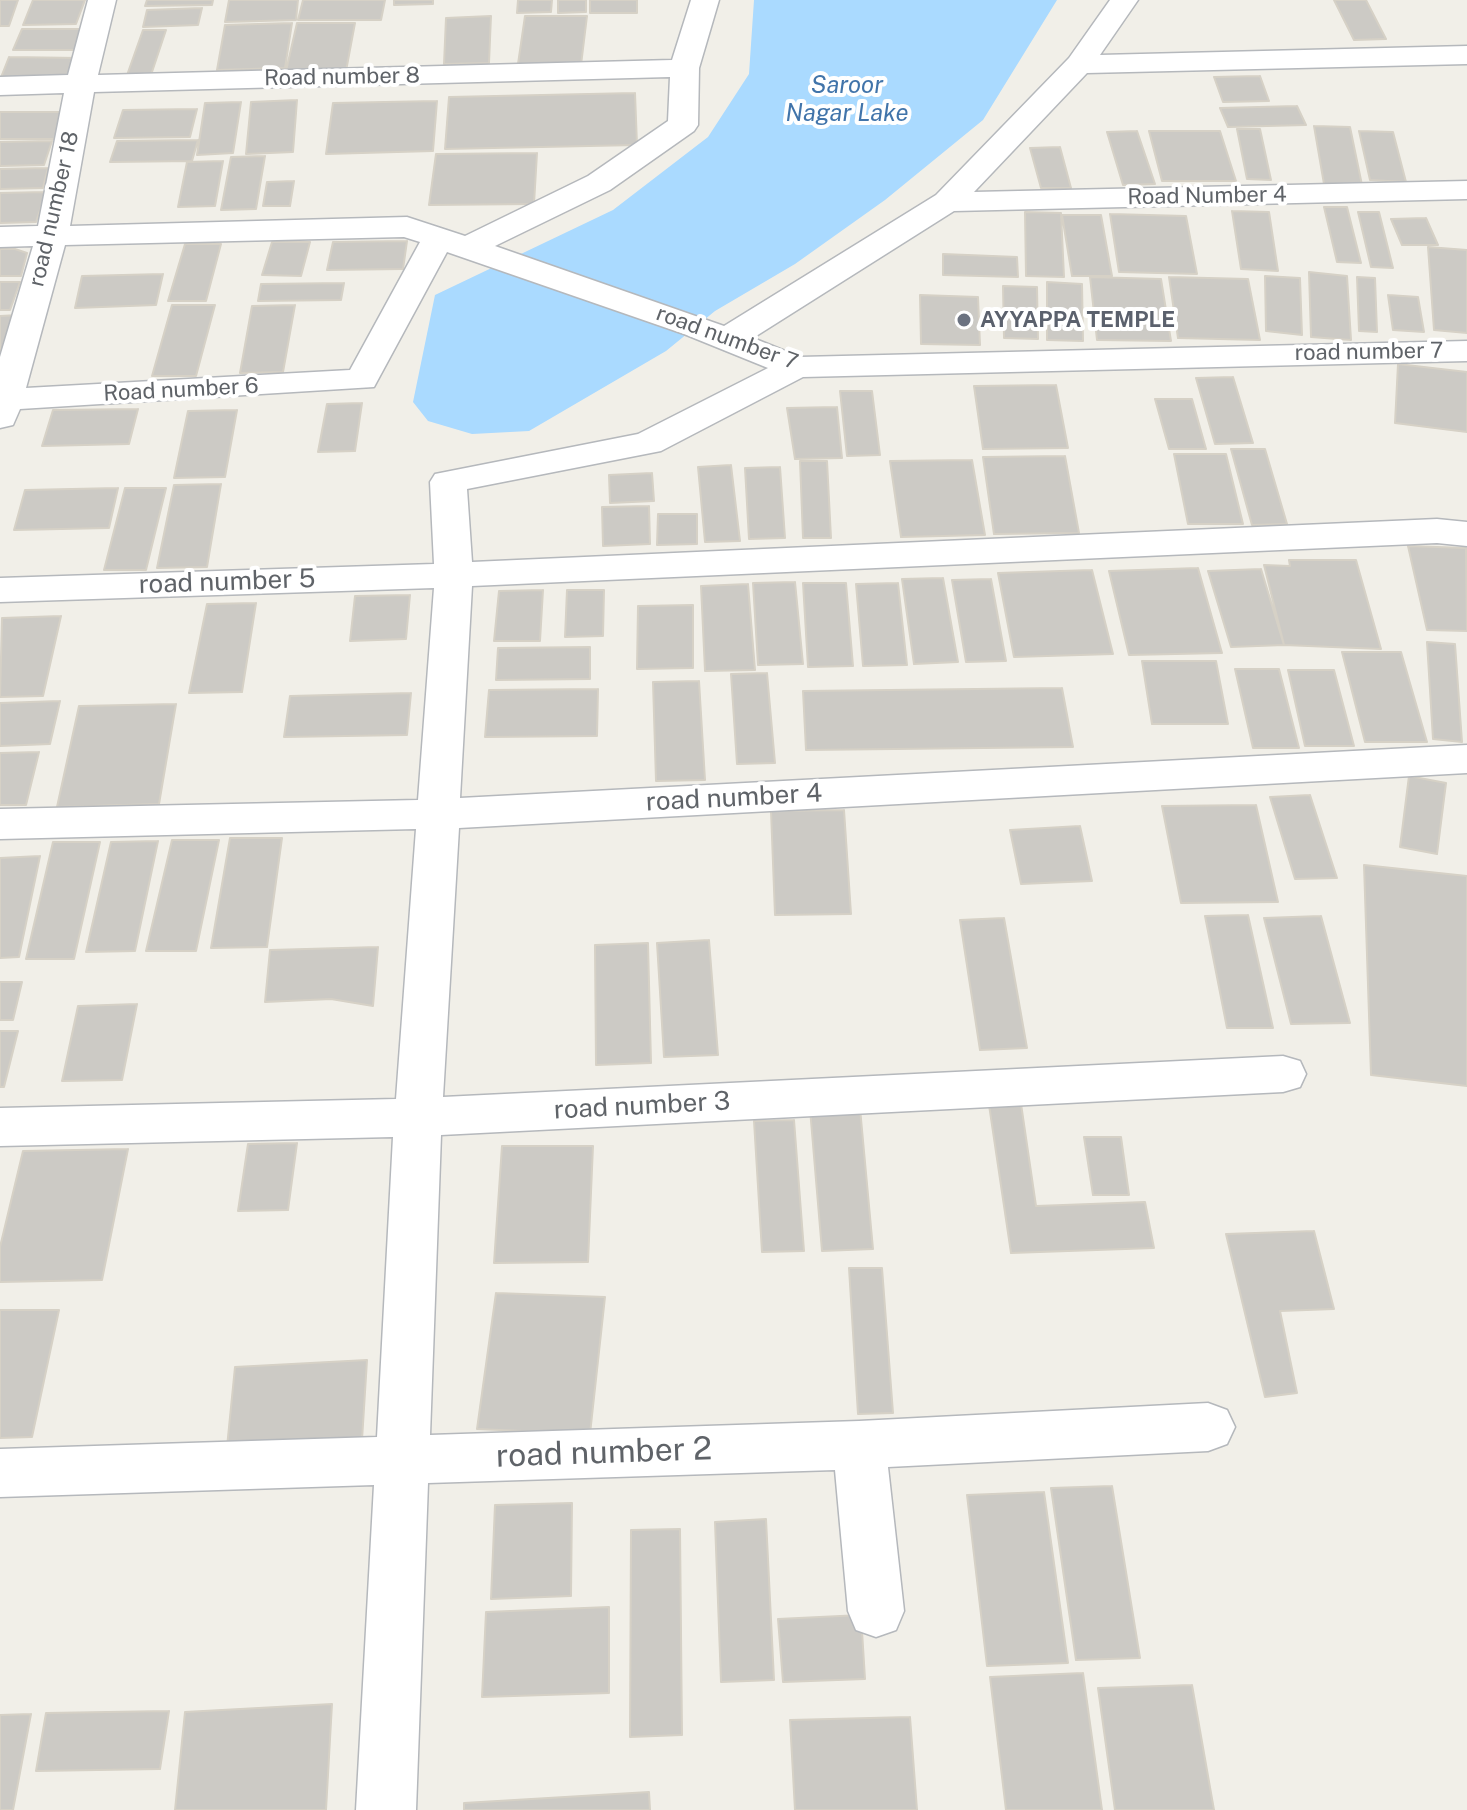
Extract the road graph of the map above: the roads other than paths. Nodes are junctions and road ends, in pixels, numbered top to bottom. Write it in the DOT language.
graph roads {
  1 [pos="102,0"];
  2 [pos="705,0"];
  3 [pos="1124,0"];
  4 [pos="1467,55"];
  5 [pos="1079,64"];
  6 [pos="684,68"];
  7 [pos="81,84"];
  8 [pos="0,86"];
  9 [pos="1467,190"];
  10 [pos="947,202"];
  11 [pos="52,235"];
  12 [pos="0,237"];
  13 [pos="452,243"];
  14 [pos="710,333"];
  15 [pos="1467,351"];
  16 [pos="796,367"];
  17 [pos="1,406"];
  18 [pos="1467,534"];
  19 [pos="454,575"];
  20 [pos="0,590"];
  21 [pos="1467,759"];
  22 [pos="439,814"];
  23 [pos="0,824"];
  24 [pos="1283,1074"];
  25 [pos="418,1117"];
  26 [pos="0,1127"];
  27 [pos="1208,1427"];
  28 [pos="859,1445"];
  29 [pos="400,1458"];
  30 [pos="0,1473"];
  31 [pos="876,1611"];
  32 [pos="386,1810"];
  1 -- 7 [label="street, road number 18"];
  2 -- 6 [label="street"];
  3 -- 5 [label="street"];
  4 -- 5 [label="street"];
  5 -- 10 [label="street"];
  6 -- 7 [label="street, Road number 8"];
  6 -- 13 [label="street"];
  7 -- 8 [label="street, Road number 8"];
  7 -- 11 [label="street, road number 18"];
  9 -- 10 [label="street, Road Number 4"];
  10 -- 14 [label="street"];
  11 -- 12 [label="street, road number 7"];
  11 -- 13 [label="street, road number 7"];
  11 -- 17 [label="street, road number 18"];
  13 -- 14 [label="street, road number 7"];
  13 -- 17 [label="street, Road number 6"];
  14 -- 16 [label="street, road number 7"];
  15 -- 16 [label="street, road number 7"];
  16 -- 19 [label="street"];
  18 -- 19 [label="street, road number 5"];
  19 -- 20 [label="street, road number 5"];
  19 -- 22 [label="street"];
  21 -- 22 [label="street, road number 4"];
  22 -- 23 [label="street, road number 4"];
  22 -- 25 [label="street"];
  24 -- 25 [label="street, road number 3"];
  25 -- 26 [label="street, road number 3"];
  25 -- 29 [label="street"];
  27 -- 28 [label="street, road number 2"];
  28 -- 29 [label="street, road number 2"];
  28 -- 31 [label="street"];
  29 -- 30 [label="street, road number 2"];
  29 -- 32 [label="street"];
}
